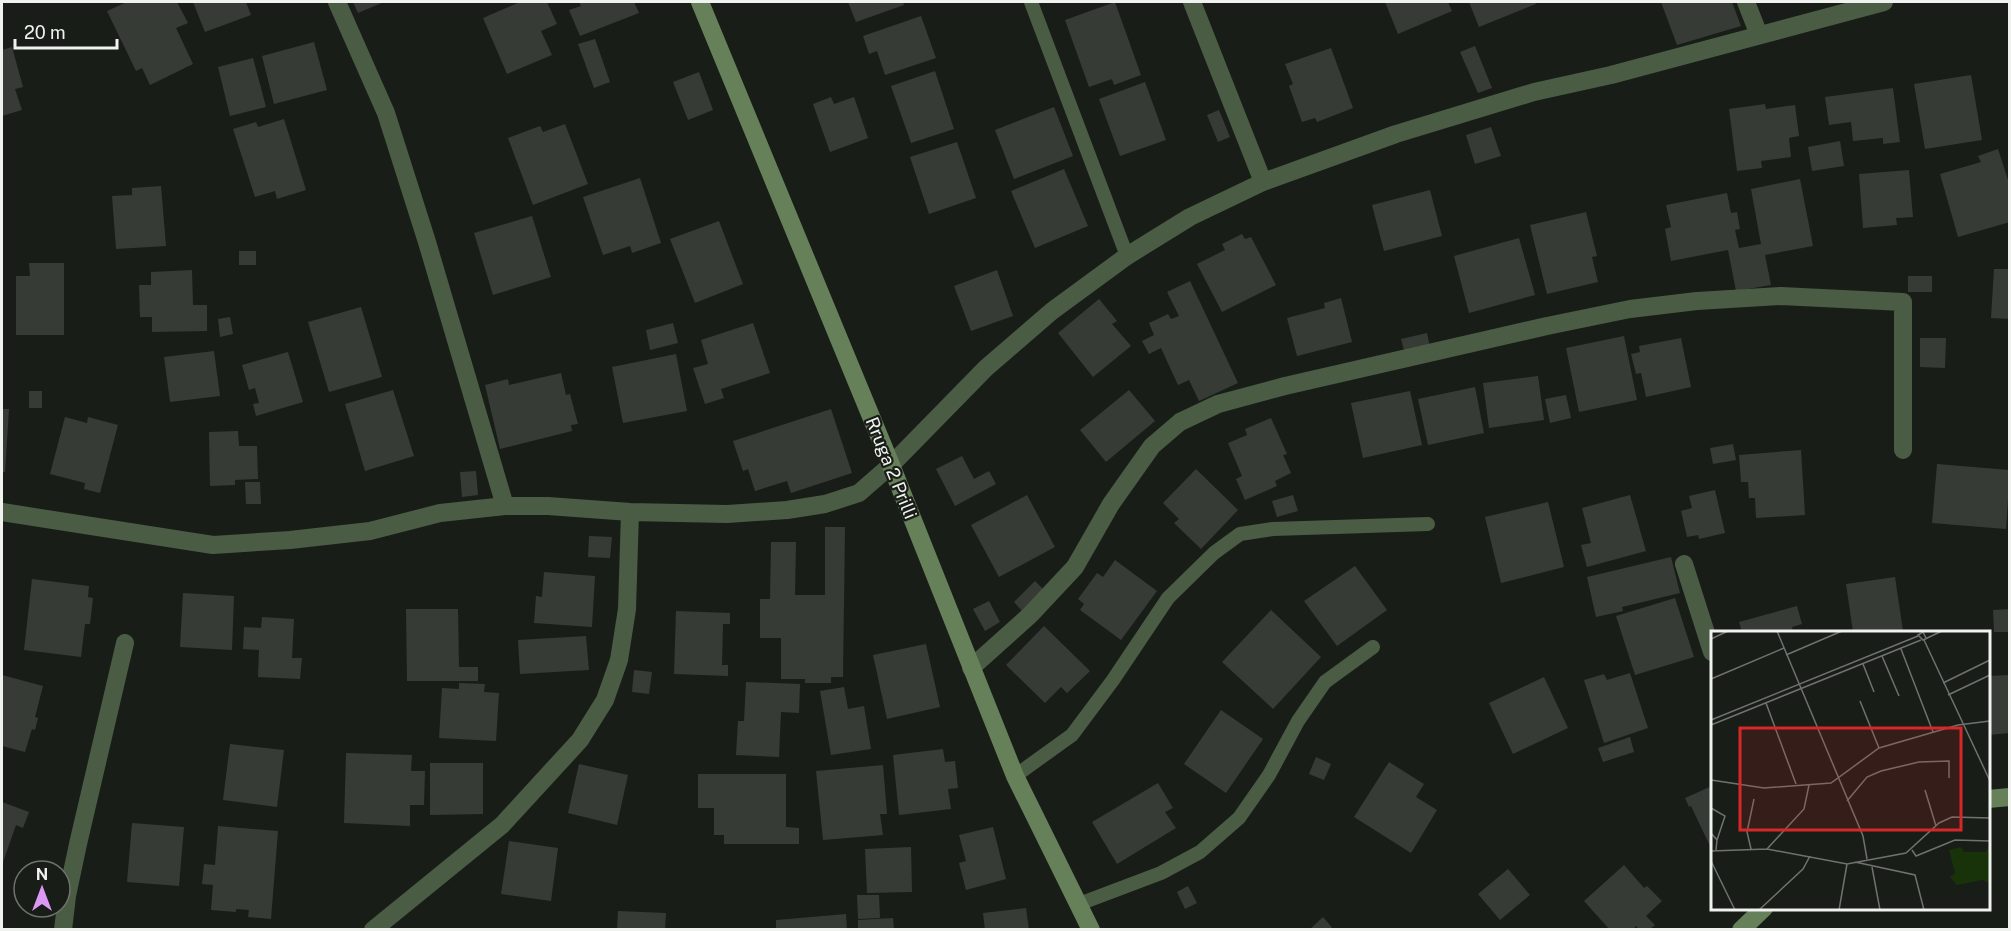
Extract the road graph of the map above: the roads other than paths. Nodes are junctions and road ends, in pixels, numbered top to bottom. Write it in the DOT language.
graph roads {
  1 [pos="337,2"];
  2 [pos="700,2"];
  3 [pos="1031,2"];
  4 [pos="1192,2"];
  5 [pos="1746,2"];
  6 [pos="1884,2"];
  7 [pos="1759,35"];
  8 [pos="1263,182"];
  9 [pos="1127,256"];
  10 [pos="1903,450"];
  11 [pos="891,465"];
  12 [pos="505,506"];
  13 [pos="2,512"];
  14 [pos="630,512"];
  15 [pos="1428,524"];
  16 [pos="1684,564"];
  17 [pos="125,643"];
  18 [pos="1711,646"];
  19 [pos="1373,647"];
  20 [pos="971,668"];
  21 [pos="1015,776"];
  22 [pos="2010,796"];
  23 [pos="1990,799"];
  24 [pos="1079,904"];
  25 [pos="1763,910"];
  26 [pos="63,930"];
  27 [pos="373,930"];
  28 [pos="1091,930"];
  29 [pos="1741,930"];
  1 -- 12 [label="street"];
  2 -- 11 [label="street, Rruga 2 Prilli"];
  3 -- 9 [label="lane"];
  4 -- 8 [label="street"];
  5 -- 7 [label="street"];
  6 -- 7 [label="street"];
  7 -- 8 [label="street"];
  8 -- 9 [label="street"];
  9 -- 11 [label="street"];
  10 -- 20 [label="street"];
  11 -- 14 [label="street"];
  11 -- 20 [label="street, Rruga 2 Prilli"];
  12 -- 13 [label="street"];
  12 -- 14 [label="street"];
  14 -- 27 [label="street"];
  15 -- 21 [label="lane"];
  16 -- 18 [label="street"];
  17 -- 26 [label="street"];
  19 -- 24 [label="lane"];
  20 -- 21 [label="street, Rruga 2 Prilli"];
  21 -- 24 [label="street, Rruga 2 Prilli"];
  22 -- 23 [label="street"];
  24 -- 28 [label="street, Rruga 2 Prilli"];
  25 -- 29 [label="street"];
}
